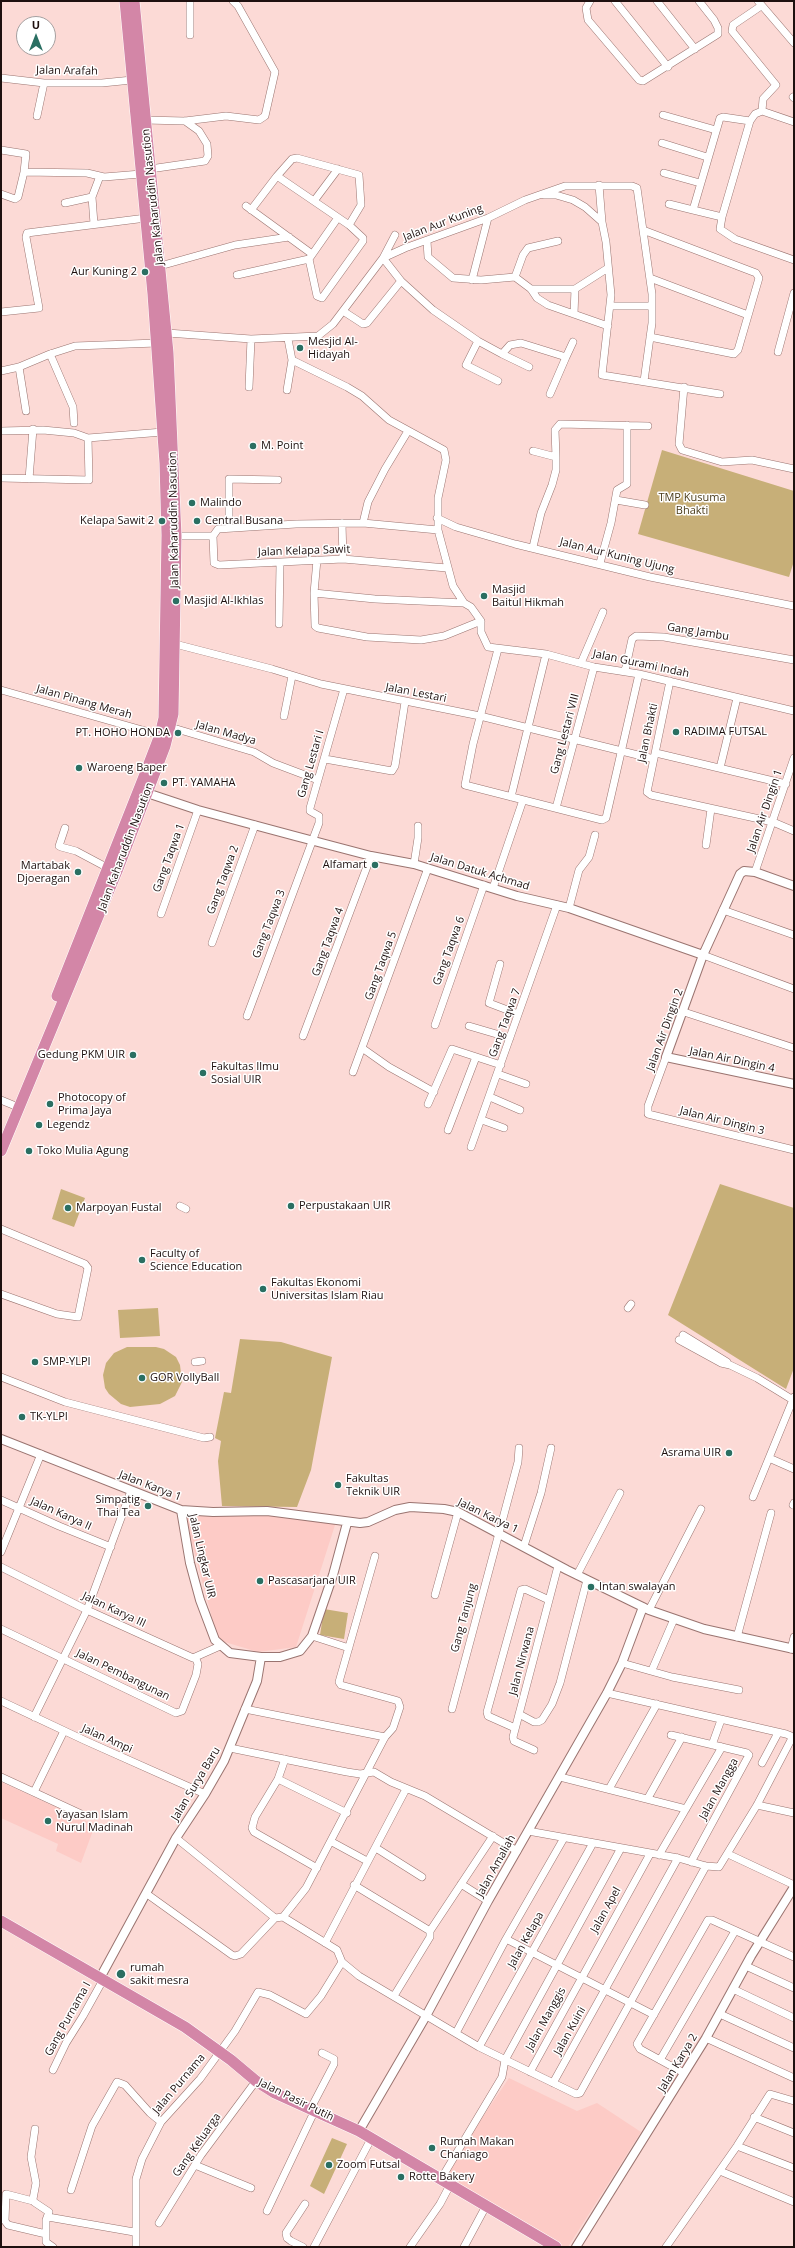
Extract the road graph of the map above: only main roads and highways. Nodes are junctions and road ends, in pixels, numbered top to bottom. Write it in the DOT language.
graph roads {
  1 [pos="125,1"];
  2 [pos="134,1"];
  3 [pos="131,17"];
  4 [pos="145,171"];
  5 [pos="170,484"];
  6 [pos="113,870"];
  7 [pos="1,1135"];
  8 [pos="1,1151"];
  9 [pos="1,1921"];
  10 [pos="556,2247"];
  1 -- 3 [label="highway, Jalan Kaharuddin Nasution"];
  2 -- 3 [label="highway, Jalan Kaharuddin Nasution"];
  3 -- 4 [label="highway, Jalan Kaharuddin Nasution"];
  3 -- 4 [label="highway, Jalan Kaharuddin Nasution"];
  4 -- 5 [label="highway, Jalan Kaharuddin Nasution"];
  4 -- 5 [label="highway, Jalan Kaharuddin Nasution"];
  5 -- 6 [label="highway, Jalan Kaharuddin Nasution"];
  5 -- 6 [label="highway, Jalan Kaharuddin Nasution"];
  6 -- 7 [label="highway, Jalan Kaharuddin Nasution"];
  6 -- 8 [label="highway, Jalan Kaharuddin Nasution"];
  9 -- 10 [label="highway, Jalan Pasir Putih"];
}
